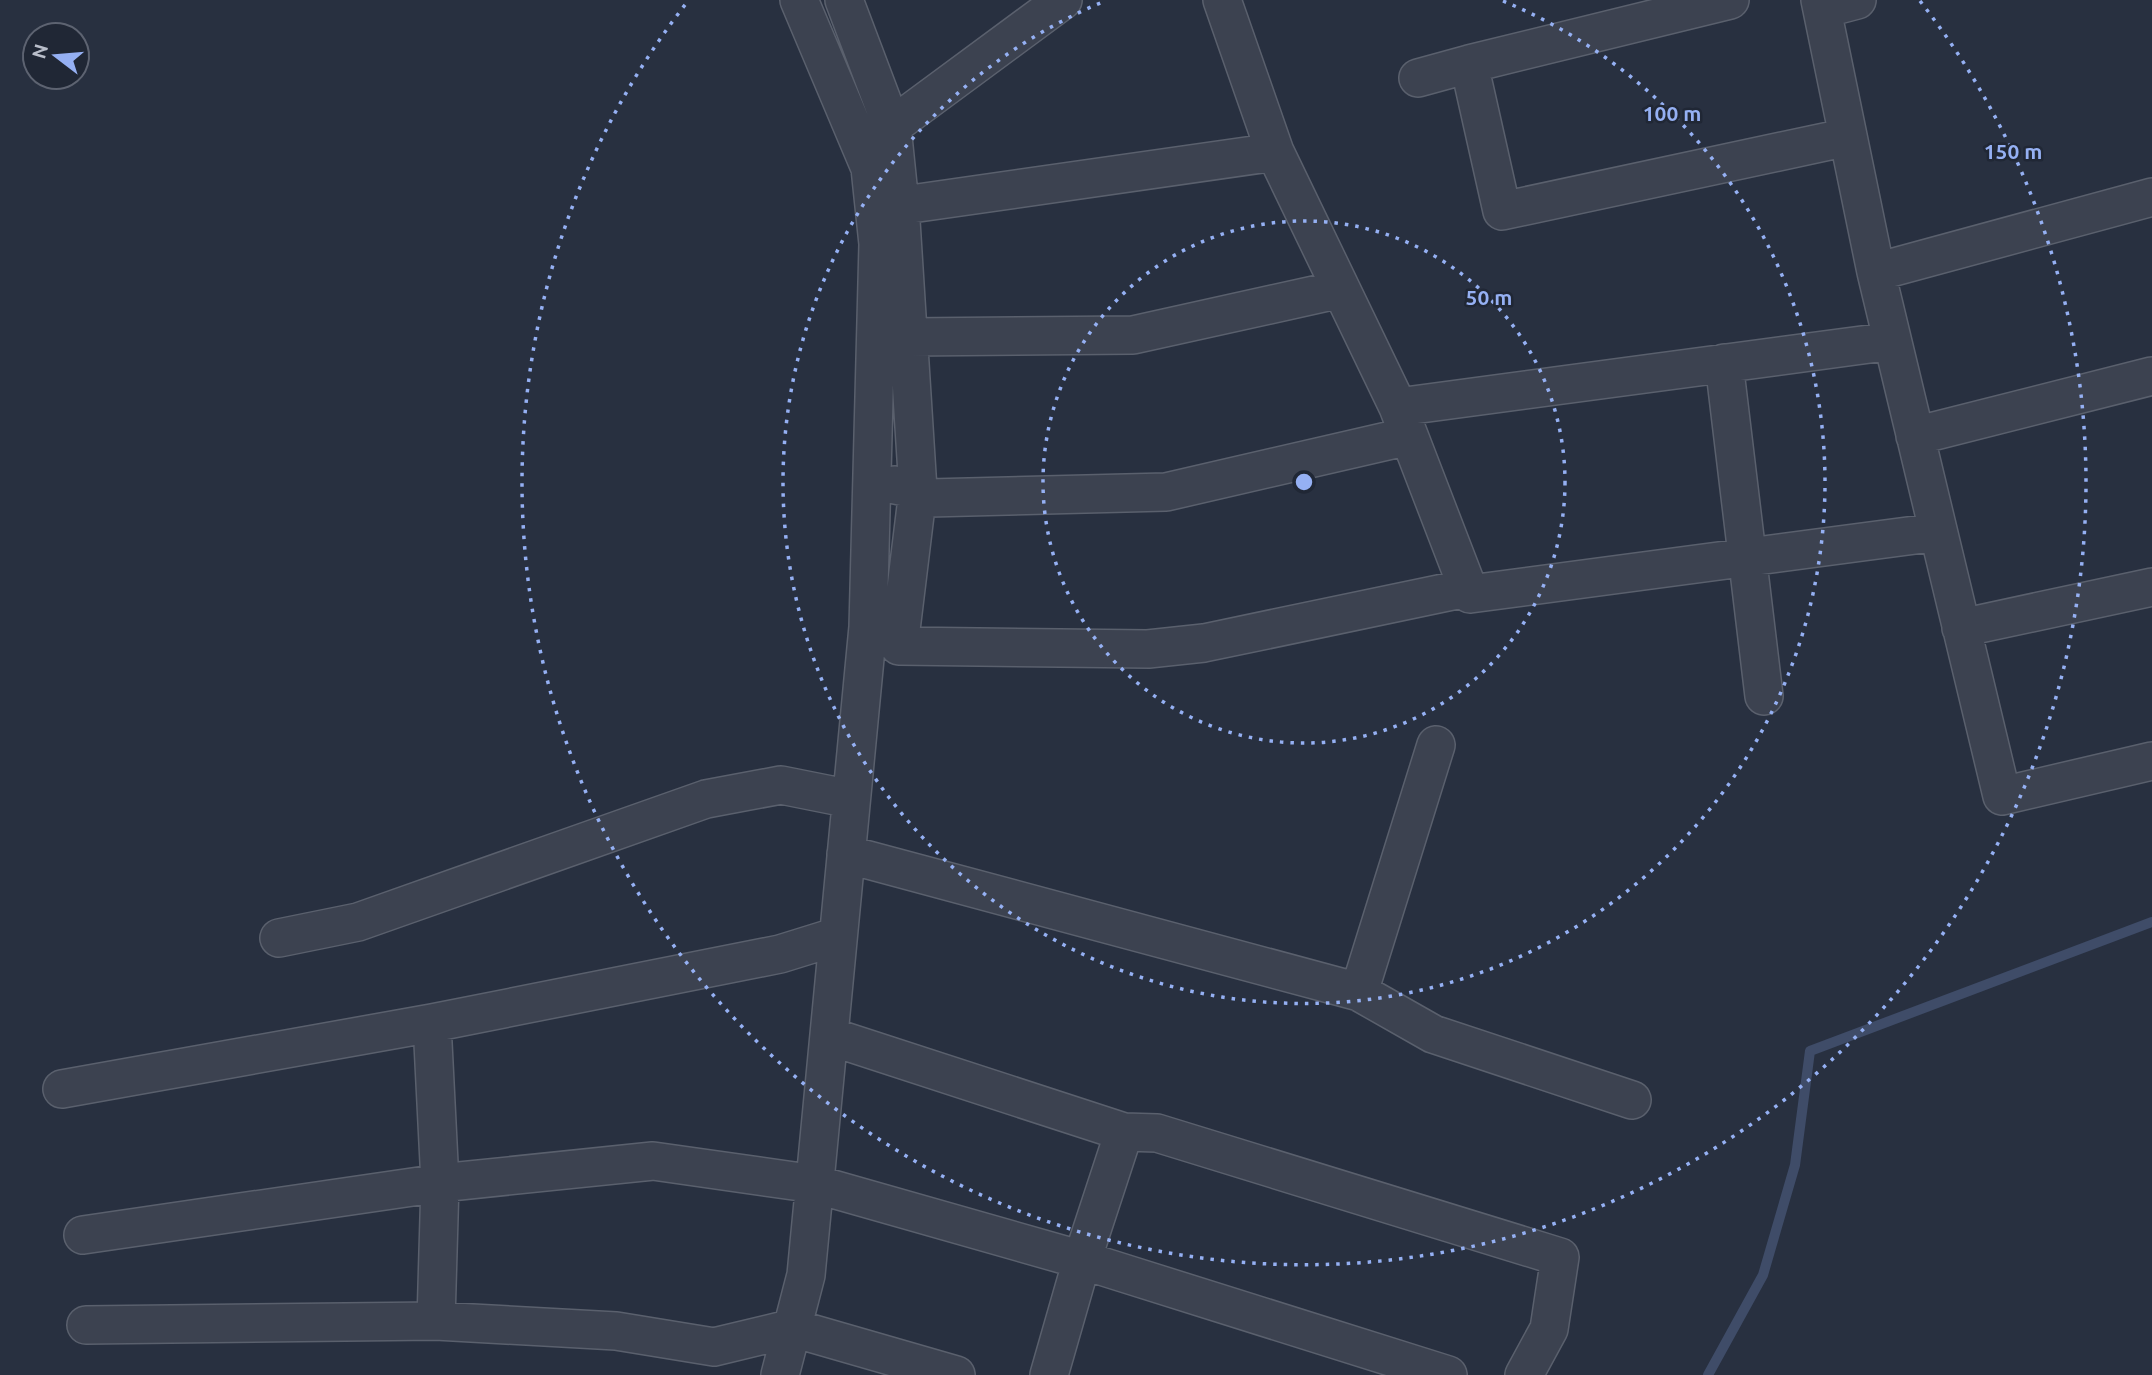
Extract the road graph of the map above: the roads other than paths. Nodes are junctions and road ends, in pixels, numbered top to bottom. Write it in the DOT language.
graph roads {
  1 [pos="799,0"];
  2 [pos="844,0"];
  3 [pos="1063,0"];
  4 [pos="1222,0"];
  5 [pos="1730,0"];
  6 [pos="1833,3"];
  7 [pos="1469,64"];
  8 [pos="1418,78"];
  9 [pos="892,127"];
  10 [pos="1848,136"];
  11 [pos="862,149"];
  12 [pos="1275,152"];
  13 [pos="2152,197"];
  14 [pos="887,207"];
  15 [pos="1876,272"];
  16 [pos="1341,289"];
  17 [pos="909,337"];
  18 [pos="1892,341"];
  19 [pos="1724,363"];
  20 [pos="2152,376"];
  21 [pos="1404,421"];
  22 [pos="1915,436"];
  23 [pos="871,480"];
  24 [pos="918,490"];
  25 [pos="1938,532"];
  26 [pos="1747,557"];
  27 [pos="2152,587"];
  28 [pos="1467,588"];
  29 [pos="1961,628"];
  30 [pos="1764,696"];
  31 [pos="1436,745"];
  32 [pos="2152,761"];
  33 [pos="851,799"];
  34 [pos="846,854"];
  35 [pos="838,936"];
  36 [pos="279,938"];
  37 [pos="1359,992"];
  38 [pos="432,1023"];
  39 [pos="829,1036"];
  40 [pos="62,1089"];
  41 [pos="1632,1100"];
  42 [pos="1124,1132"];
  43 [pos="440,1183"];
  44 [pos="815,1184"];
  45 [pos="83,1235"];
  46 [pos="1082,1260"];
  47 [pos="436,1321"];
  48 [pos="86,1325"];
  49 [pos="793,1328"];
  50 [pos="780,1375"];
  51 [pos="956,1375"];
  52 [pos="1049,1375"];
  53 [pos="1448,1375"];
  54 [pos="1524,1375"];
  1 -- 11 [label="street"];
  2 -- 9 [label="street"];
  3 -- 9 [label="street"];
  4 -- 12 [label="street"];
  5 -- 7 [label="street"];
  6 -- 10 [label="street"];
  7 -- 8 [label="street"];
  7 -- 10 [label="street"];
  9 -- 11 [label="street"];
  9 -- 14 [label="street"];
  10 -- 15 [label="street"];
  11 -- 14 [label="street"];
  12 -- 14 [label="street"];
  12 -- 16 [label="street"];
  13 -- 15 [label="street"];
  14 -- 17 [label="street"];
  14 -- 23 [label="street"];
  15 -- 18 [label="street"];
  16 -- 17 [label="street"];
  16 -- 21 [label="street"];
  17 -- 24 [label="street"];
  18 -- 19 [label="street"];
  18 -- 22 [label="street"];
  19 -- 21 [label="street"];
  19 -- 26 [label="street"];
  20 -- 22 [label="street"];
  21 -- 24 [label="street"];
  21 -- 28 [label="street"];
  22 -- 25 [label="street"];
  23 -- 24 [label="street"];
  23 -- 33 [label="street"];
  24 -- 28 [label="street"];
  25 -- 26 [label="street"];
  25 -- 29 [label="street"];
  26 -- 28 [label="street"];
  26 -- 30 [label="street"];
  27 -- 29 [label="street"];
  29 -- 32 [label="street"];
  31 -- 37 [label="street"];
  33 -- 34 [label="street"];
  33 -- 36 [label="street"];
  34 -- 35 [label="street"];
  34 -- 37 [label="street"];
  35 -- 38 [label="street"];
  35 -- 39 [label="street"];
  37 -- 41 [label="street"];
  38 -- 40 [label="street"];
  38 -- 43 [label="street"];
  39 -- 42 [label="street"];
  39 -- 44 [label="street"];
  42 -- 46 [label="street"];
  42 -- 54 [label="street"];
  43 -- 44 [label="street"];
  43 -- 45 [label="street"];
  43 -- 47 [label="street"];
  44 -- 46 [label="street"];
  44 -- 49 [label="street"];
  46 -- 52 [label="street"];
  46 -- 53 [label="street"];
  47 -- 48 [label="street"];
  47 -- 49 [label="street"];
  49 -- 50 [label="street"];
  49 -- 51 [label="street"];
}
